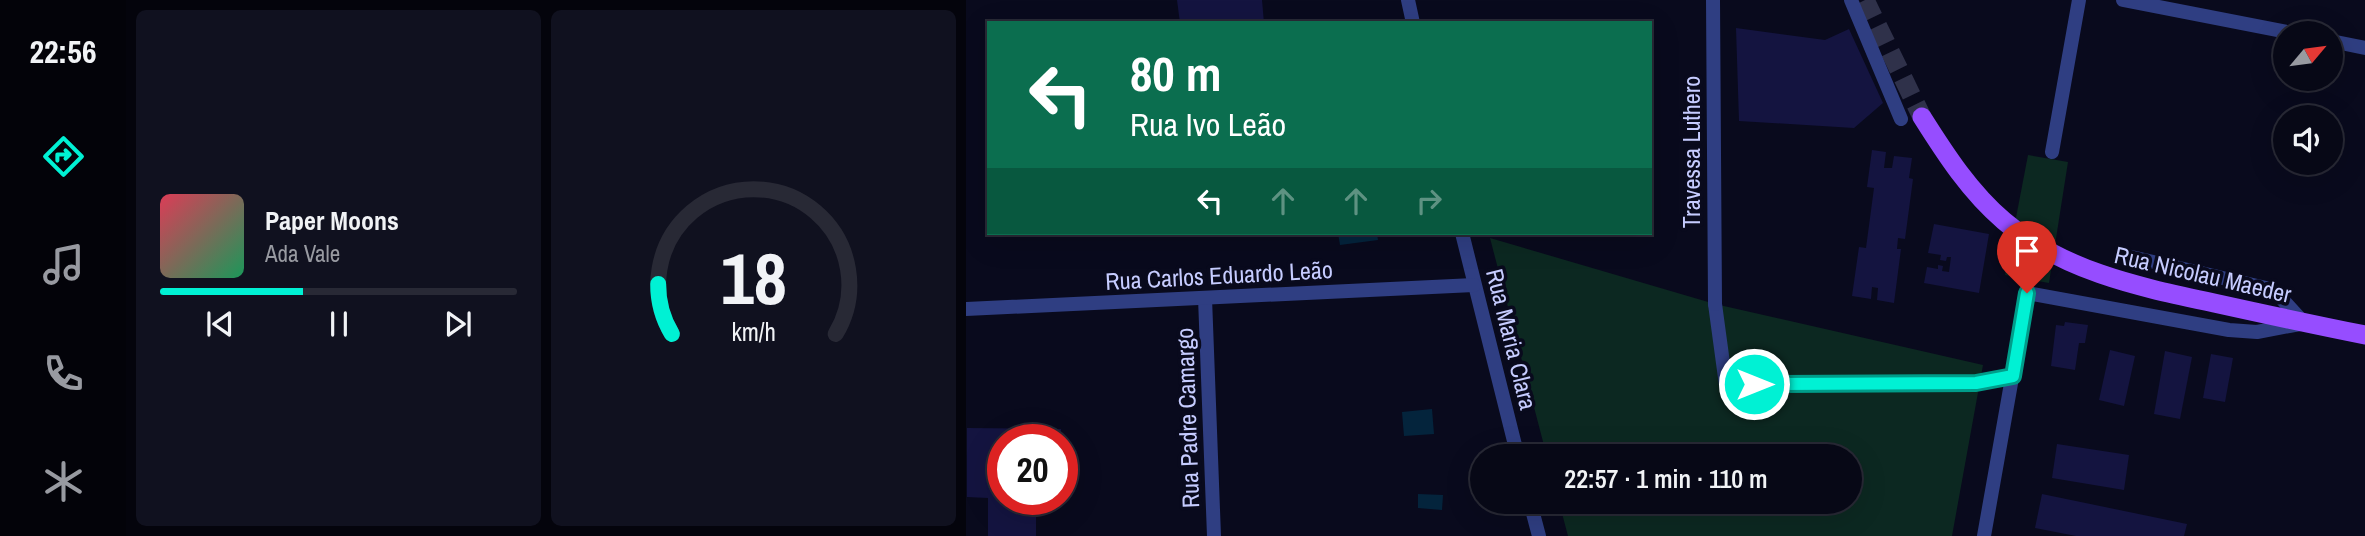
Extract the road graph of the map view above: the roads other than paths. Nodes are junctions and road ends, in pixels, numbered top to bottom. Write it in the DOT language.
graph roads {
  1 [pos="1408,0"];
  2 [pos="1713,0"];
  3 [pos="1851,0"];
  4 [pos="2079,0"];
  5 [pos="2123,0"];
  6 [pos="1413,21"];
  7 [pos="2273,29"];
  8 [pos="2343,43"];
  9 [pos="2365,48"];
  10 [pos="1922,117"];
  11 [pos="1901,118"];
  12 [pos="2052,152"];
  13 [pos="1462,235"];
  14 [pos="2127,256"];
  15 [pos="1474,285"];
  16 [pos="1205,298"];
  17 [pos="966,309"];
  18 [pos="2304,323"];
  19 [pos="2365,335"];
  20 [pos="2013,376"];
  21 [pos="1515,444"];
  22 [pos="1533,514"];
  23 [pos="1213,536"];
  24 [pos="1539,536"];
  25 [pos="1984,536"];
  1 -- 6 [label="street"];
  2 -- 20 [label="street, Travessa Luthero"];
  3 -- 11 [label="street"];
  4 -- 12 [label="street"];
  5 -- 7 [label="street"];
  8 -- 9 [label="street"];
  10 -- 18 [label="main road, Rua Nicolau Maeder"];
  13 -- 15 [label="street, Rua Maria Clara"];
  14 -- 18 [label="street"];
  15 -- 16 [label="street, Rua Carlos Eduardo Leão"];
  15 -- 21 [label="street, Rua Maria Clara"];
  16 -- 17 [label="street, Rua Carlos Eduardo Leão"];
  16 -- 23 [label="street, Rua Padre Camargo"];
  18 -- 19 [label="main road, Rua Nicolau Maeder"];
  18 -- 20 [label="street"];
  20 -- 25 [label="street"];
  22 -- 24 [label="street"];
}
